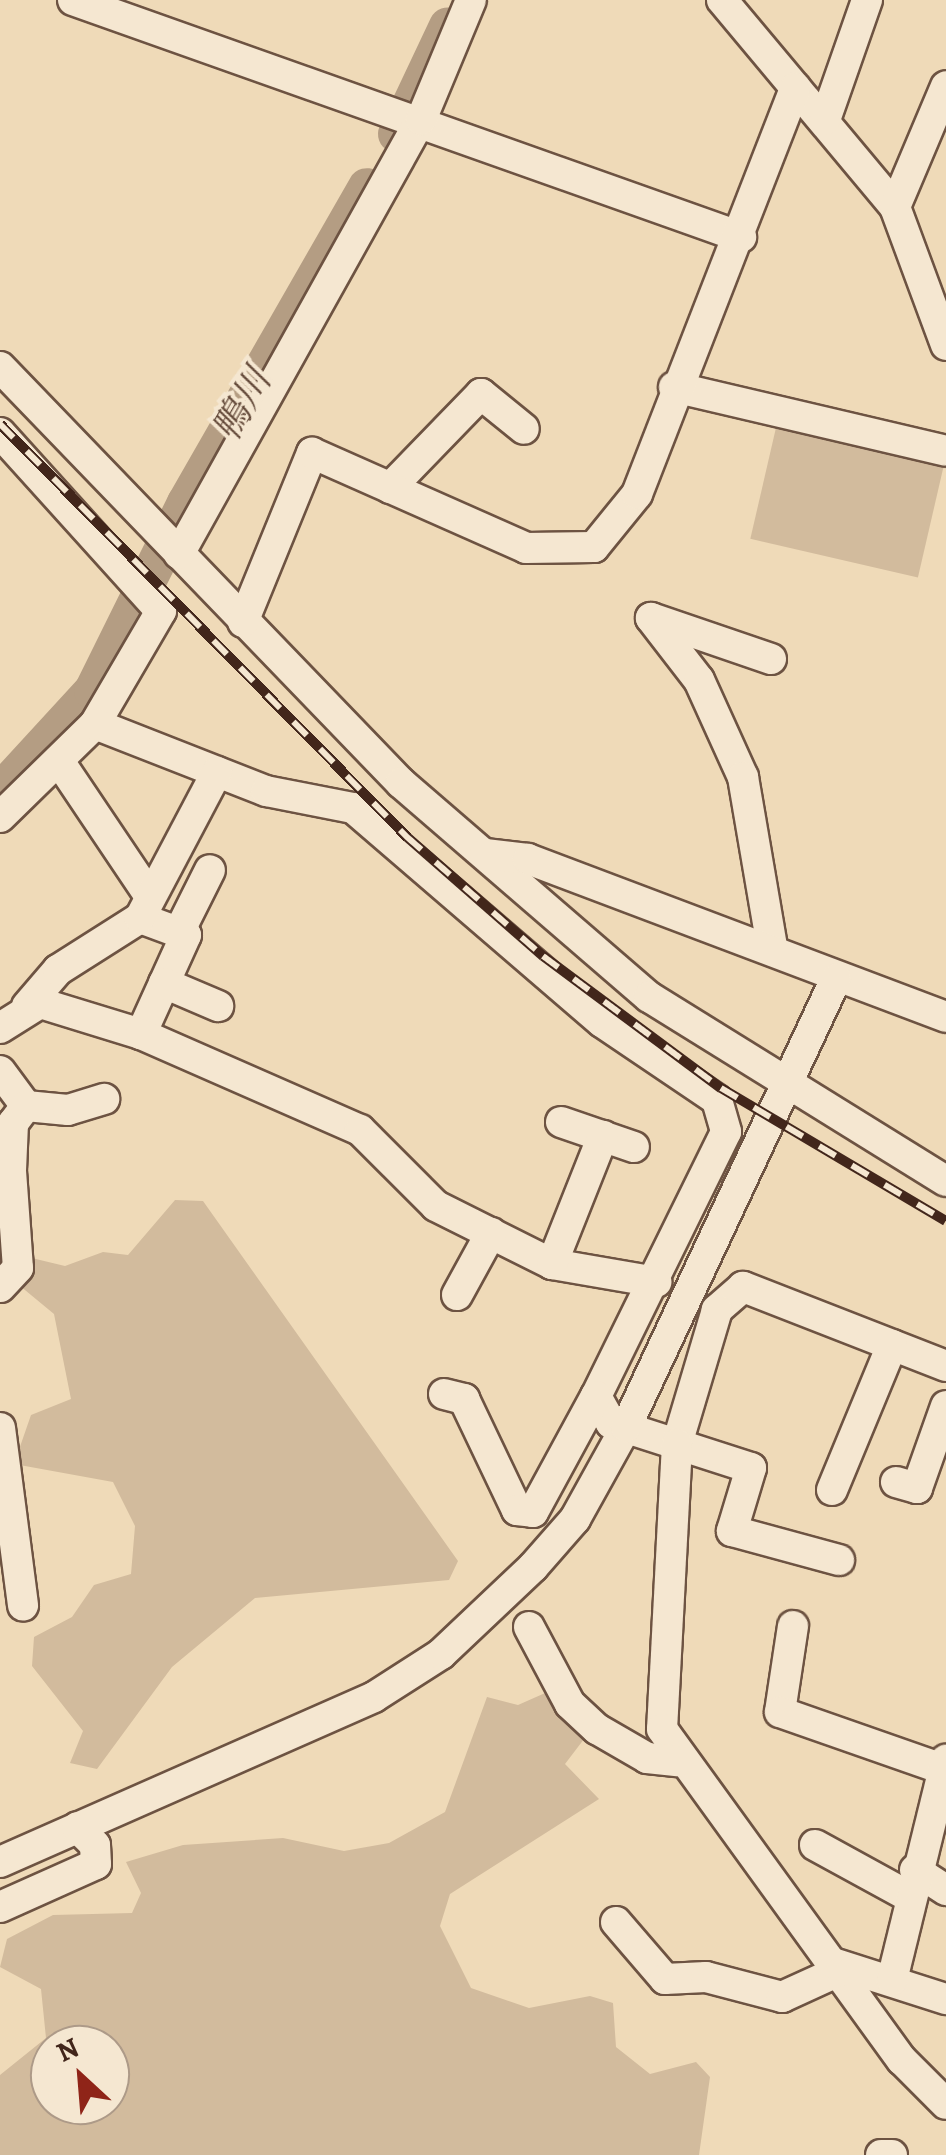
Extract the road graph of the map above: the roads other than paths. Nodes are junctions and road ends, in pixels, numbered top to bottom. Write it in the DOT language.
graph roads {
  1 [pos="73,0"];
  2 [pos="448,0"];
  3 [pos="471,0"];
  4 [pos="722,0"];
  5 [pos="867,0"];
  6 [pos="946,86"];
  7 [pos="795,88"];
  8 [pos="409,116"];
  9 [pos="825,120"];
  10 [pos="895,207"];
  11 [pos="741,236"];
  12 [pos="946,343"];
  13 [pos="0,367"];
  14 [pos="674,387"];
  15 [pos="524,430"];
  16 [pos="0,432"];
  17 [pos="946,452"];
  18 [pos="390,488"];
  19 [pos="179,554"];
  20 [pos="243,622"];
  21 [pos="771,659"];
  22 [pos="96,724"];
  23 [pos="59,761"];
  24 [pos="217,772"];
  25 [pos="401,783"];
  26 [pos="353,808"];
  27 [pos="0,816"];
  28 [pos="484,854"];
  29 [pos="210,870"];
  30 [pos="144,905"];
  31 [pos="179,932"];
  32 [pos="772,946"];
  33 [pos="836,980"];
  34 [pos="164,983"];
  35 [pos="27,1006"];
  36 [pos="218,1006"];
  37 [pos="946,1017"];
  38 [pos="0,1028"];
  39 [pos="141,1034"];
  40 [pos="0,1071"];
  41 [pos="787,1089"];
  42 [pos="104,1099"];
  43 [pos="26,1106"];
  44 [pos="561,1122"];
  45 [pos="603,1136"];
  46 [pos="634,1147"];
  47 [pos="946,1181"];
  48 [pos="491,1233"];
  49 [pos="552,1264"];
  50 [pos="656,1282"];
  51 [pos="0,1286"];
  52 [pos="457,1295"];
  53 [pos="892,1345"];
  54 [pos="946,1366"];
  55 [pos="444,1394"];
  56 [pos="596,1396"];
  57 [pos="946,1406"];
  58 [pos="626,1427"];
  59 [pos="0,1428"];
  60 [pos="677,1444"];
  61 [pos="896,1482"];
  62 [pos="832,1490"];
  63 [pos="839,1560"];
  64 [pos="23,1606"];
  65 [pos="793,1626"];
  66 [pos="529,1627"];
  67 [pos="678,1761"];
  68 [pos="945,1765"];
  69 [pos="77,1827"];
  70 [pos="815,1845"];
  71 [pos="0,1862"];
  72 [pos="912,1884"];
  73 [pos="946,1890"];
  74 [pos="0,1907"];
  75 [pos="616,1922"];
  76 [pos="836,1967"];
  77 [pos="892,1980"];
  78 [pos="946,1999"];
  79 [pos="946,2104"];
  80 [pos="881,2155"];
  81 [pos="892,2155"];
  1 -- 8 [label="street"];
  2 -- 8 [label="street"];
  3 -- 8 [label="street"];
  4 -- 7 [label="street"];
  5 -- 9 [label="street"];
  6 -- 10 [label="street"];
  7 -- 9 [label="street"];
  7 -- 11 [label="street"];
  8 -- 11 [label="street"];
  8 -- 19 [label="street"];
  9 -- 10 [label="street"];
  10 -- 12 [label="street"];
  11 -- 14 [label="street"];
  13 -- 19 [label="street"];
  14 -- 17 [label="street"];
  14 -- 18 [label="street"];
  15 -- 18 [label="street"];
  16 -- 22 [label="street"];
  18 -- 20 [label="street"];
  19 -- 20 [label="street"];
  20 -- 25 [label="street"];
  21 -- 32 [label="street"];
  22 -- 23 [label="street"];
  22 -- 24 [label="street"];
  23 -- 27 [label="street"];
  23 -- 30 [label="street"];
  24 -- 26 [label="street"];
  24 -- 30 [label="street"];
  25 -- 26 [label="street"];
  25 -- 28 [label="street"];
  26 -- 50 [label="street"];
  28 -- 32 [label="street"];
  28 -- 41 [label="street"];
  29 -- 31 [label="street"];
  30 -- 31 [label="street"];
  30 -- 35 [label="street"];
  31 -- 34 [label="street"];
  32 -- 33 [label="street"];
  33 -- 37 [label="street"];
  33 -- 41 [label="street"];
  34 -- 36 [label="street"];
  34 -- 39 [label="street"];
  35 -- 38 [label="street"];
  35 -- 39 [label="street"];
  39 -- 48 [label="street"];
  40 -- 43 [label="street"];
  41 -- 47 [label="street"];
  41 -- 58 [label="street"];
  42 -- 43 [label="street"];
  43 -- 51 [label="street"];
  44 -- 45 [label="street"];
  45 -- 46 [label="street"];
  45 -- 49 [label="street"];
  48 -- 49 [label="street"];
  48 -- 52 [label="street"];
  49 -- 50 [label="street"];
  50 -- 56 [label="street"];
  53 -- 54 [label="street"];
  53 -- 60 [label="street"];
  53 -- 62 [label="street"];
  55 -- 56 [label="street"];
  56 -- 58 [label="street"];
  57 -- 61 [label="street"];
  58 -- 60 [label="street"];
  58 -- 69 [label="street"];
  59 -- 64 [label="street"];
  60 -- 63 [label="street"];
  60 -- 67 [label="street"];
  65 -- 68 [label="street"];
  66 -- 67 [label="street"];
  67 -- 76 [label="street"];
  68 -- 72 [label="street"];
  69 -- 71 [label="street"];
  69 -- 74 [label="street"];
  70 -- 72 [label="street"];
  72 -- 73 [label="street"];
  72 -- 77 [label="street"];
  75 -- 76 [label="street"];
  76 -- 77 [label="street"];
  76 -- 79 [label="street"];
  77 -- 78 [label="street"];
  80 -- 81 [label="street"];
}
